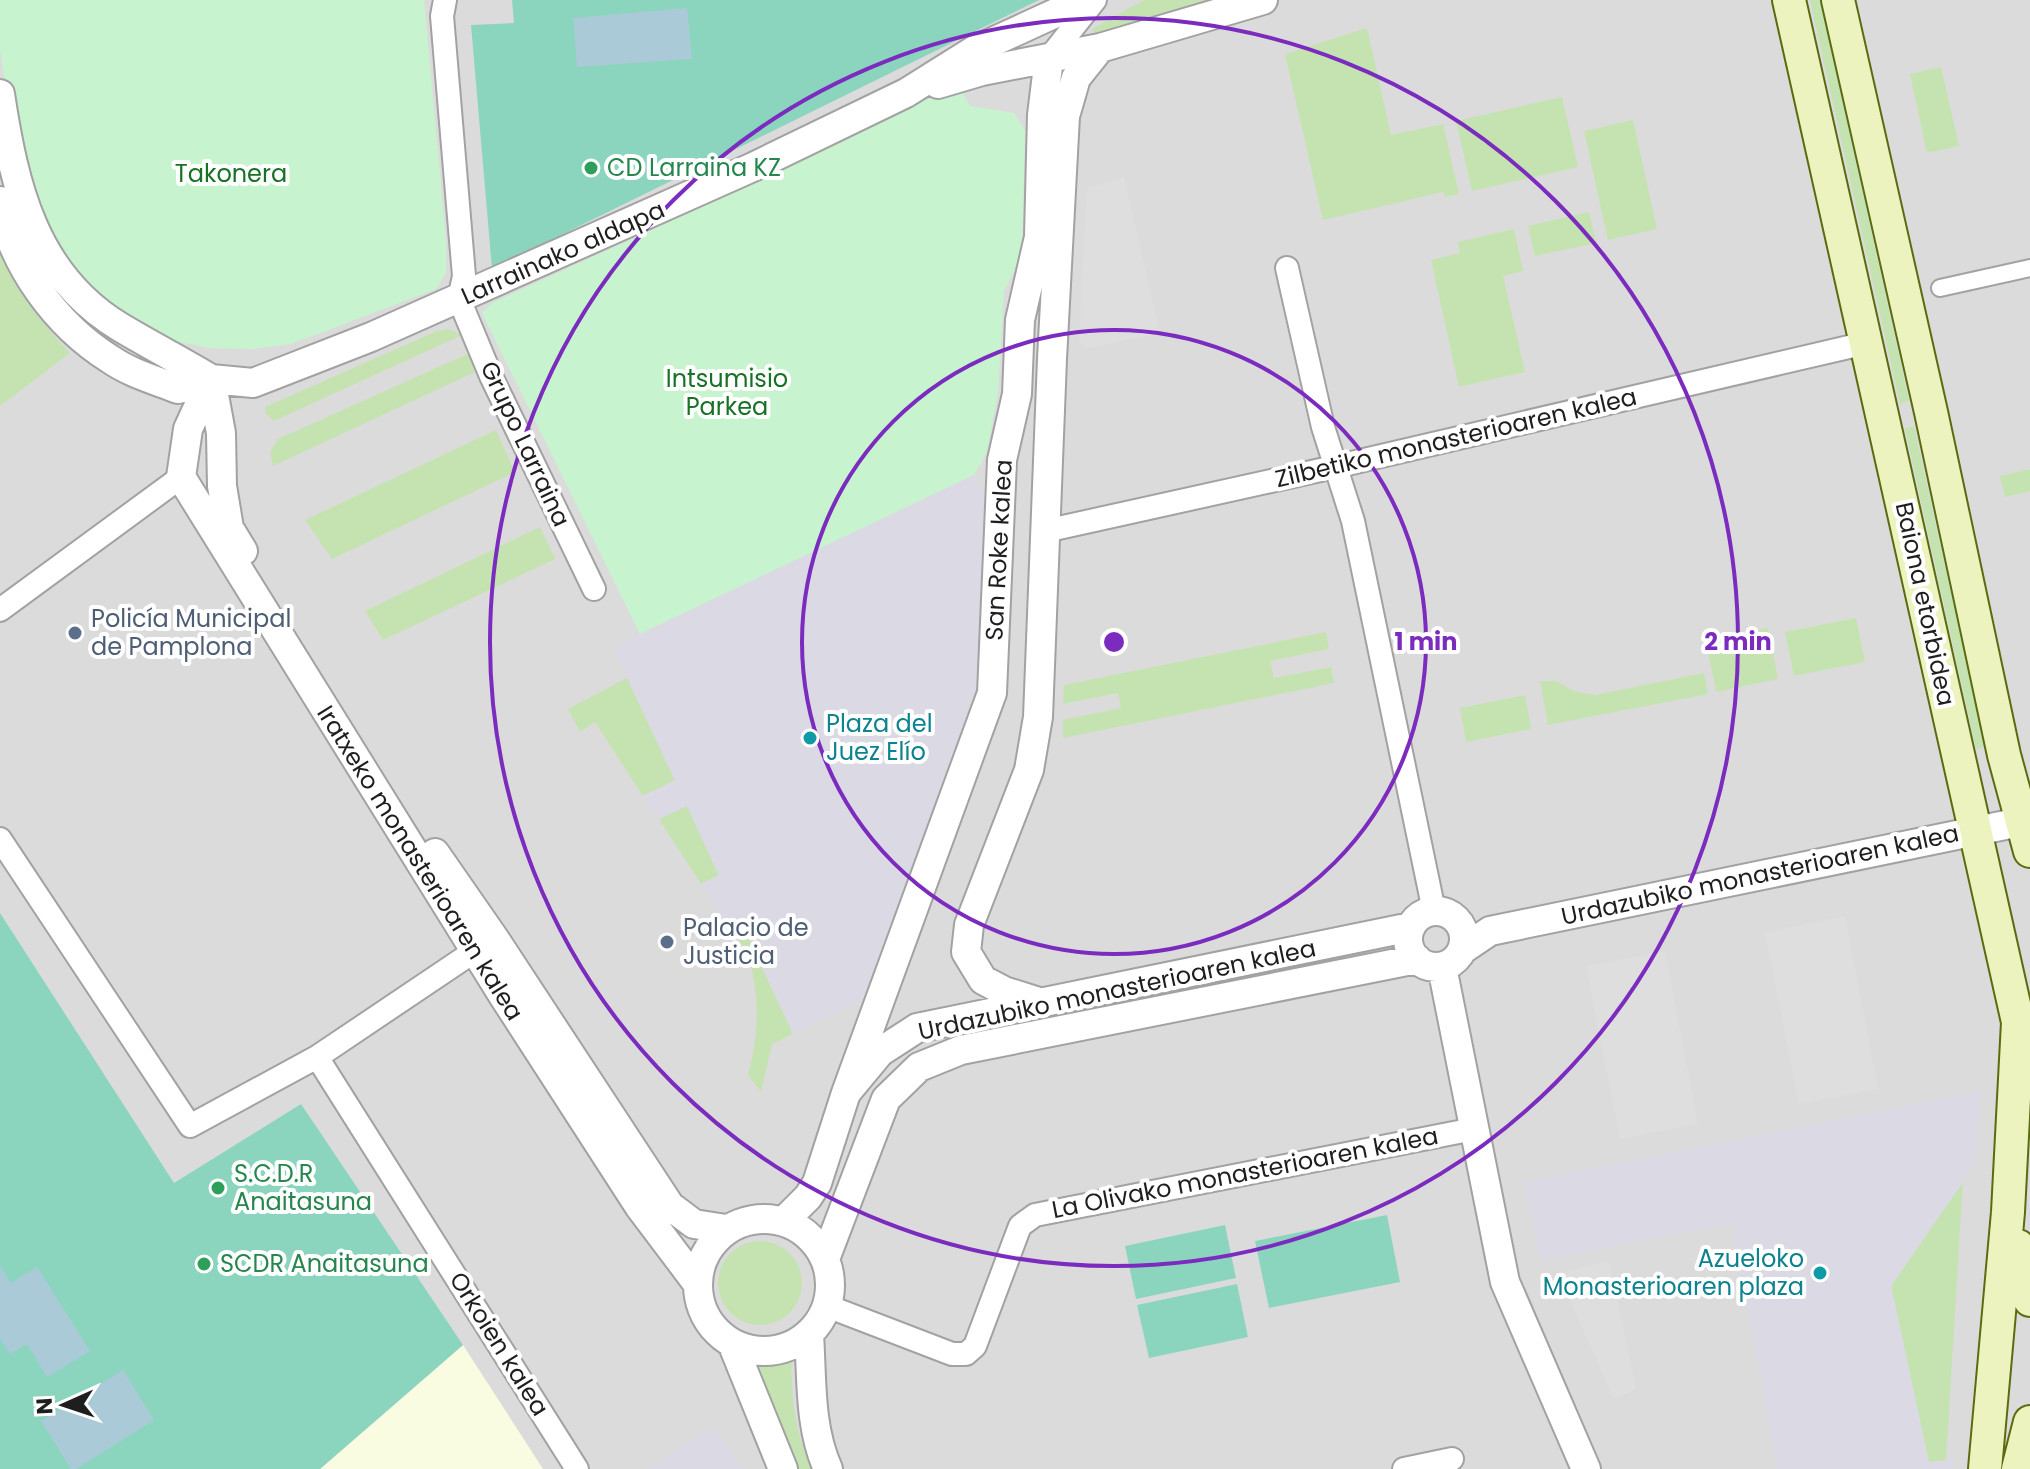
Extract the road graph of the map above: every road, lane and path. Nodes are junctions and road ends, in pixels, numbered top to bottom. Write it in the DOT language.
graph roads {
  1 [pos="1084,0"];
  2 [pos="1095,0"];
  3 [pos="1263,0"];
  4 [pos="1789,0"];
  5 [pos="1838,0"];
  6 [pos="441,5"];
  7 [pos="1100,48"];
  8 [pos="1049,58"];
  9 [pos="906,93"];
  10 [pos="0,94"];
  11 [pos="0,201"];
  12 [pos="1287,268"];
  13 [pos="2030,268"];
  14 [pos="1940,288"];
  15 [pos="459,299"];
  16 [pos="1866,343"];
  17 [pos="211,379"];
  18 [pos="253,383"];
  19 [pos="178,389"];
  20 [pos="188,429"];
  21 [pos="221,433"];
  22 [pos="1334,467"];
  23 [pos="181,477"];
  24 [pos="1045,531"];
  25 [pos="594,589"];
  26 [pos="0,610"];
  27 [pos="1974,831"];
  28 [pos="2028,831"];
  29 [pos="0,839"];
  30 [pos="1434,920"];
  31 [pos="1490,931"];
  32 [pos="485,944"];
  33 [pos="1440,959"];
  34 [pos="1039,1002"];
  35 [pos="317,1057"];
  36 [pos="846,1093"];
  37 [pos="1474,1129"];
  38 [pos="2008,1212"];
  39 [pos="784,1221"];
  40 [pos="726,1229"];
  41 [pos="2026,1256"];
  42 [pos="825,1259"];
  43 [pos="697,1283"];
  44 [pos="2015,1300"];
  45 [pos="827,1306"];
  46 [pos="809,1334"];
  47 [pos="732,1343"];
  48 [pos="2030,1422"];
  49 [pos="1452,1459"];
  50 [pos="577,1469"];
  51 [pos="783,1469"];
  52 [pos="828,1469"];
  53 [pos="1404,1469"];
  54 [pos="1586,1469"];
  55 [pos="1985,1469"];
  56 [pos="2018,1469"];
  1 -- 9 [label="street, Larrainako aldapa"];
  2 -- 8 [label="street"];
  3 -- 7 [label="street, Larrainako aldapa"];
  4 -- 16 [label="main road, Baiona etorbidea"];
  5 -- 28 [label="main road, Baiona etorbidea"];
  6 -- 15 [label="street"];
  7 -- 8 [label="street, Larrainako aldapa"];
  7 -- 24 [label="street, San Roke kalea"];
  8 -- 9 [label="street, Larrainako aldapa"];
  8 -- 36 [label="street, San Roke kalea"];
  9 -- 15 [label="street, Larrainako aldapa"];
  10 -- 17 [label="street, Larrainako aldapa"];
  11 -- 19 [label="street"];
  12 -- 22 [label="street"];
  13 -- 14 [label="street"];
  15 -- 18 [label="street, Larrainako aldapa"];
  15 -- 25 [label="street, Grupo Larraina"];
  16 -- 22 [label="street, Zilbetiko monasterioaren kalea"];
  16 -- 27 [label="main road, Baiona etorbidea"];
  17 -- 18 [label="street, Larrainako aldapa"];
  17 -- 19 [label="street, Larrainako aldapa"];
  17 -- 20 [label="street"];
  17 -- 21 [label="street, Iratxeko monasterioaren kalea"];
  18 -- 21 [label="street"];
  19 -- 20 [label="street"];
  20 -- 23 [label="street"];
  21 -- 32 [label="street, Iratxeko monasterioaren kalea"];
  22 -- 24 [label="street, Zilbetiko monasterioaren kalea"];
  22 -- 30 [label="street"];
  23 -- 26 [label="street"];
  23 -- 32 [label="street, Iratxeko monasterioaren kalea"];
  24 -- 34 [label="street, San Roke kalea"];
  27 -- 28 [label="street, Urdazubiko monasterioaren kalea"];
  27 -- 31 [label="street, Urdazubiko monasterioaren kalea"];
  27 -- 38 [label="main road, Baiona etorbidea"];
  29 -- 35 [label="street"];
  30 -- 31 [label="street, Urdazubiko monasterioaren kalea"];
  30 -- 33 [label="street"];
  30 -- 33 [label="street"];
  30 -- 34 [label="street, Urdazubiko monasterioaren kalea"];
  31 -- 33 [label="street, Urdazubiko monasterioaren kalea"];
  32 -- 35 [label="street"];
  32 -- 40 [label="street, Iratxeko monasterioaren kalea"];
  32 -- 43 [label="street, Iratxeko monasterioaren kalea"];
  33 -- 37 [label="street"];
  33 -- 42 [label="street, Urdazubiko monasterioaren kalea"];
  34 -- 36 [label="street, Urdazubiko monasterioaren kalea"];
  35 -- 50 [label="street, Orkoien kalea"];
  36 -- 39 [label="street, Urdazubiko monasterioaren kalea"];
  37 -- 45 [label="street, La Olivako monasterioaren kalea"];
  37 -- 54 [label="street"];
  38 -- 41 [label="main road, Baiona etorbidea"];
  38 -- 44 [label="main road, Baiona etorbidea"];
  39 -- 40 [label="street"];
  39 -- 42 [label="street"];
  40 -- 43 [label="street"];
  41 -- 44 [label="main road"];
  42 -- 45 [label="street"];
  43 -- 47 [label="street"];
  44 -- 55 [label="main road, Baiona etorbidea"];
  45 -- 46 [label="street"];
  46 -- 47 [label="street"];
  46 -- 52 [label="street"];
  47 -- 51 [label="street"];
  48 -- 56 [label="main road"];
  49 -- 53 [label="street"];
}
